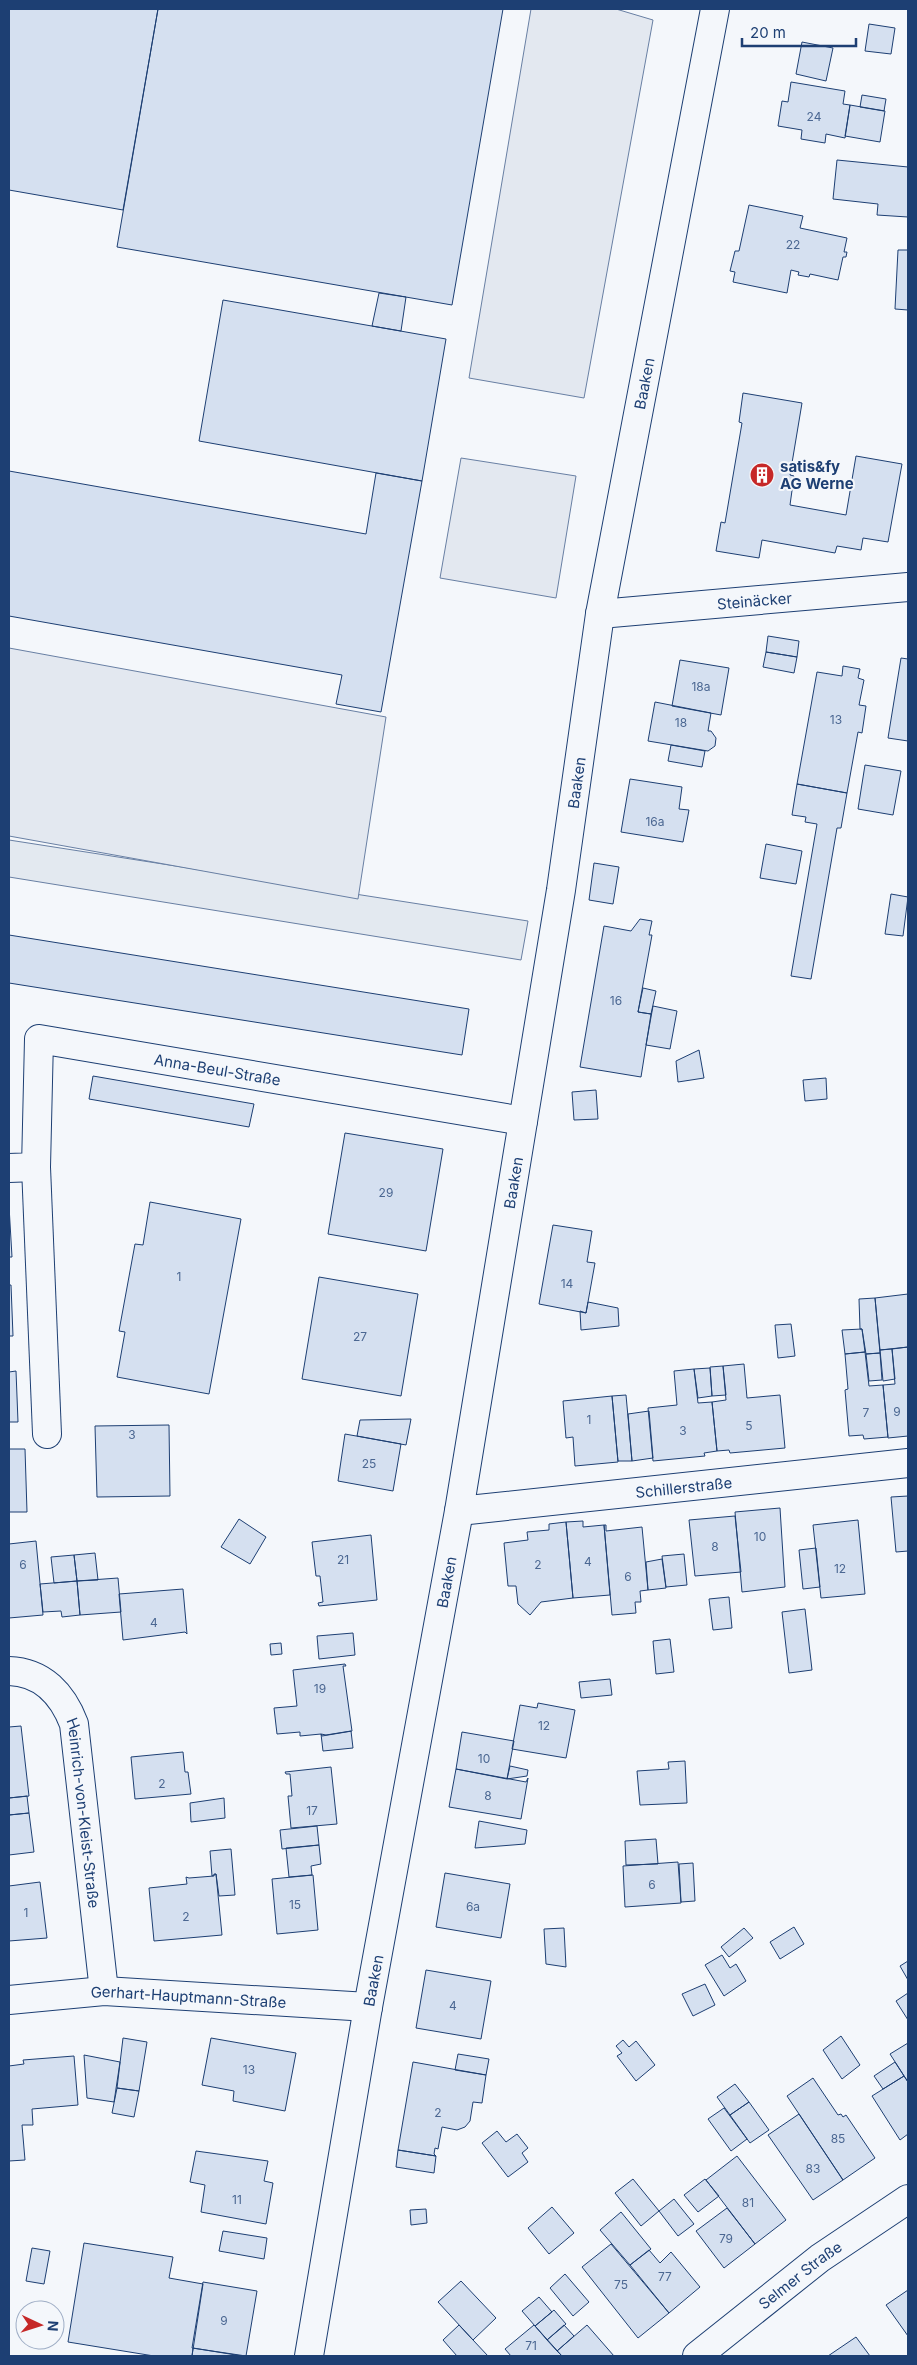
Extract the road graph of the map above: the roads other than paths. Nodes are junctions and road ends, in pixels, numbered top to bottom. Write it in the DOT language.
graph roads {
  1 [pos="715,9"];
  2 [pos="908,587"];
  3 [pos="600,614"];
  4 [pos="523,1120"];
  5 [pos="36,1167"];
  6 [pos="9,1168"];
  7 [pos="47,1434"];
  8 [pos="908,1463"];
  9 [pos="459,1511"];
  10 [pos="9,1671"];
  11 [pos="104,1991"];
  12 [pos="9,2000"];
  13 [pos="368,2007"];
  14 [pos="908,2199"];
  15 [pos="309,2356"];
  16 [pos="698,2356"];
  1 -- 3 [label="street, Baaken"];
  2 -- 3 [label="street, Steinäcker"];
  3 -- 4 [label="street, Baaken"];
  4 -- 5 [label="street, Anna-Beul-Straße"];
  4 -- 9 [label="street, Baaken"];
  5 -- 6 [label="street"];
  5 -- 7 [label="street, Anna-Beul-Straße"];
  8 -- 9 [label="street, Schillerstraße"];
  9 -- 13 [label="street, Baaken"];
  10 -- 11 [label="street, Heinrich-von-Kleist-Straße"];
  11 -- 12 [label="street, Gerhart-Hauptmann-Straße"];
  11 -- 13 [label="street, Gerhart-Hauptmann-Straße"];
  13 -- 15 [label="street, Baaken"];
  14 -- 16 [label="street, Selmer Straße"];
}
